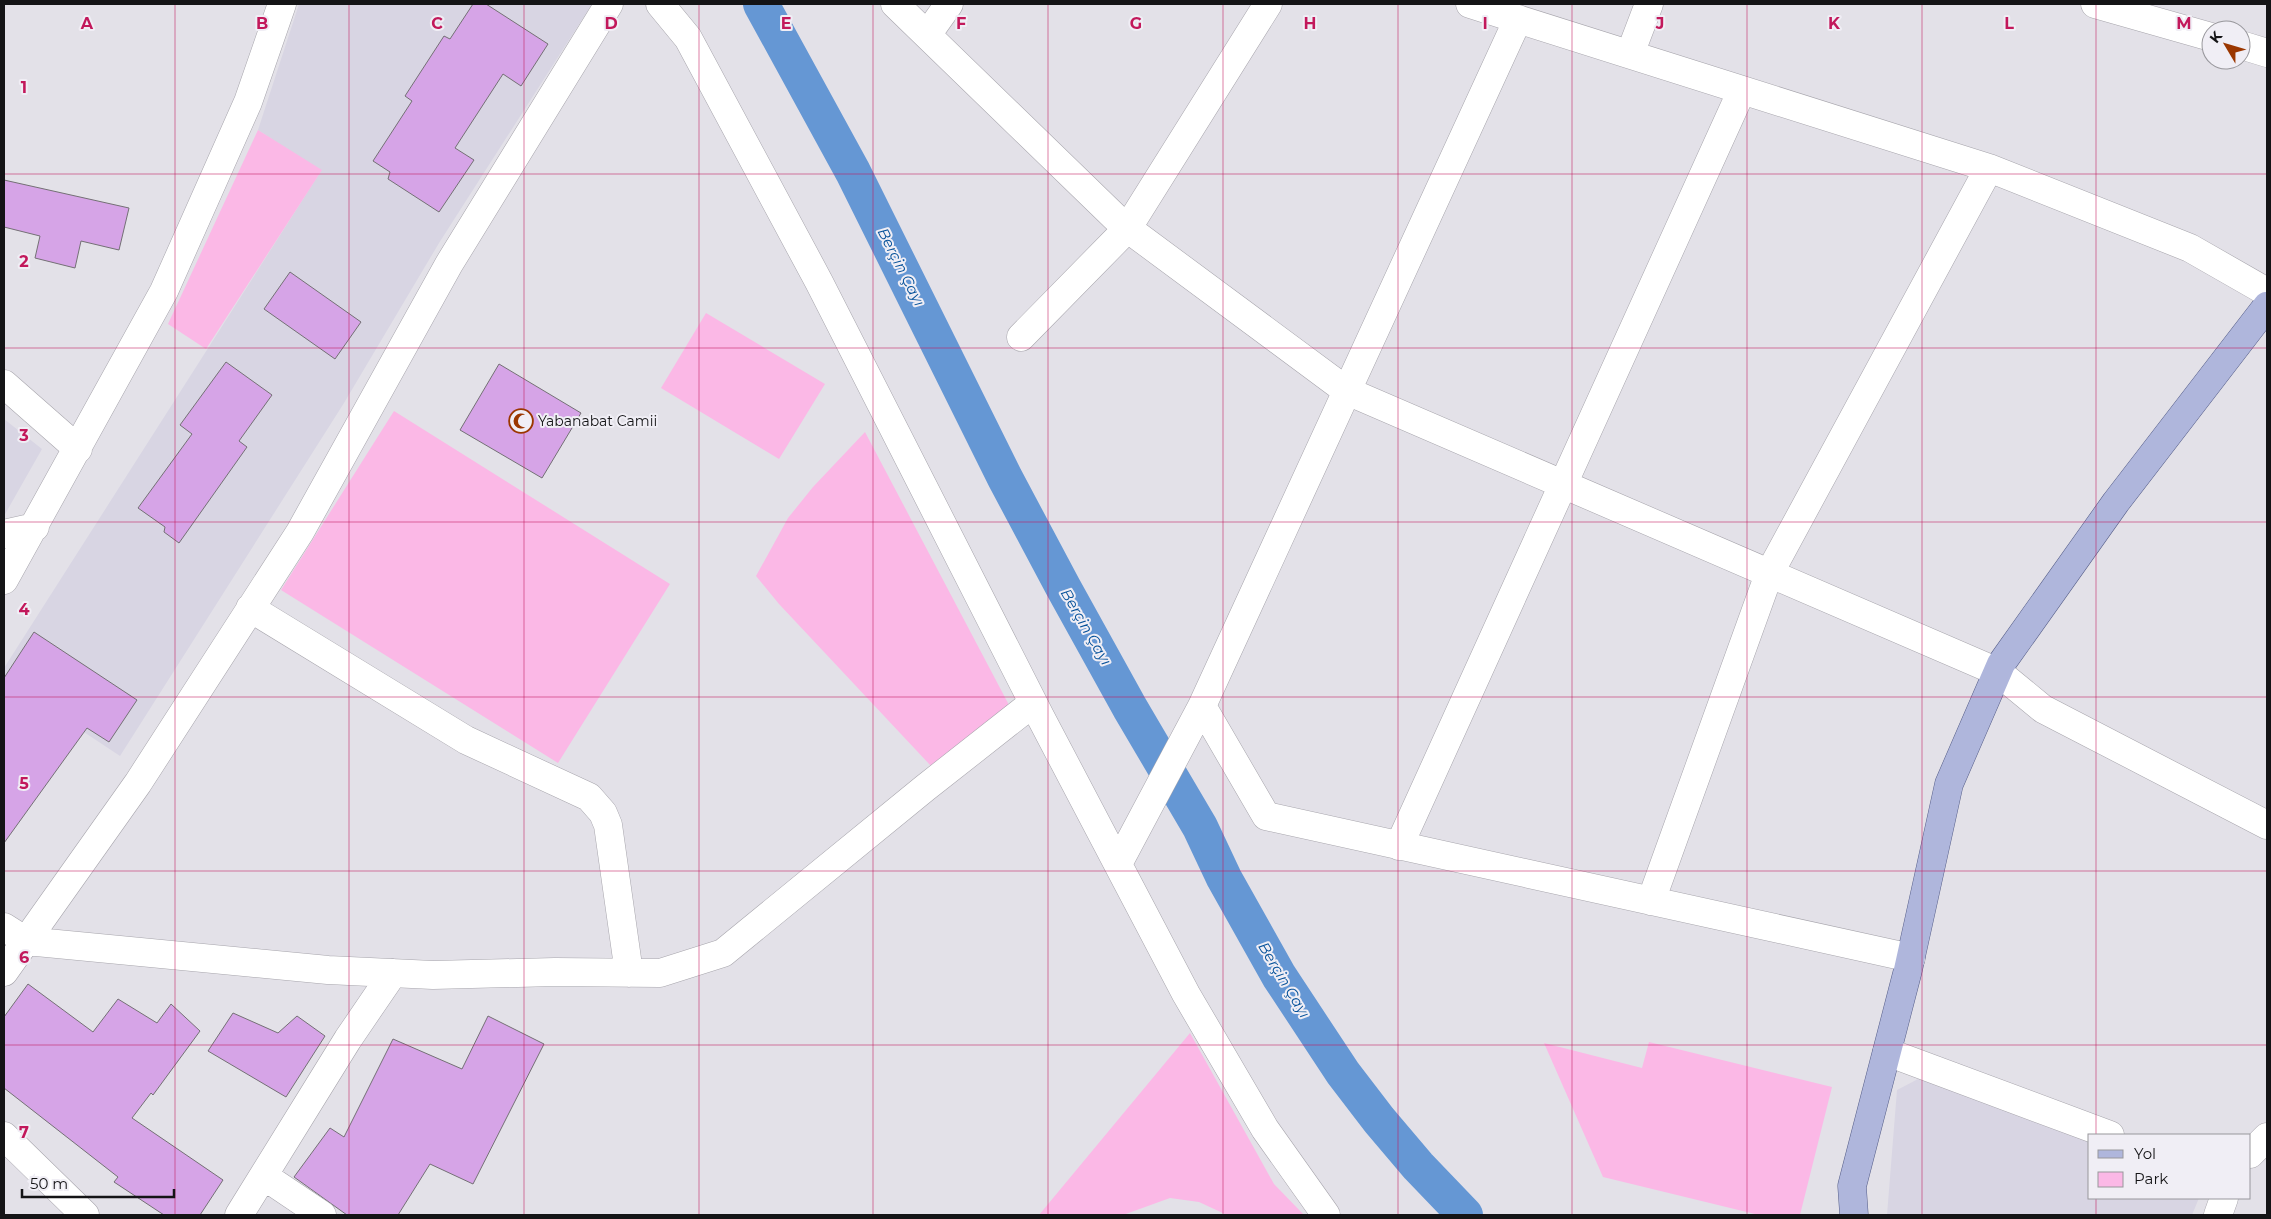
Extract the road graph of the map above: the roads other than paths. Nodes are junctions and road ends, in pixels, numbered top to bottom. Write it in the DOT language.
graph roads {
  1 [pos="282,4"];
  2 [pos="609,4"];
  3 [pos="660,4"];
  4 [pos="894,4"];
  5 [pos="949,4"];
  6 [pos="1268,4"];
  7 [pos="1470,4"];
  8 [pos="1649,4"];
  9 [pos="2095,4"];
  10 [pos="1518,19"];
  11 [pos="2201,34"];
  12 [pos="927,35"];
  13 [pos="2251,48"];
  14 [pos="2267,53"];
  15 [pos="1630,54"];
  16 [pos="1742,90"];
  17 [pos="1989,168"];
  18 [pos="1127,229"];
  19 [pos="2267,292"];
  20 [pos="2267,306"];
  21 [pos="1021,336"];
  22 [pos="4,384"];
  23 [pos="1347,391"];
  24 [pos="78,449"];
  25 [pos="1563,485"];
  26 [pos="35,527"];
  27 [pos="4,534"];
  28 [pos="1769,574"];
  29 [pos="4,580"];
  30 [pos="250,608"];
  31 [pos="1998,672"];
  32 [pos="1033,703"];
  33 [pos="1199,712"];
  34 [pos="2267,826"];
  35 [pos="1399,846"];
  36 [pos="1121,858"];
  37 [pos="1651,901"];
  38 [pos="15,934"];
  39 [pos="1911,958"];
  40 [pos="4,972"];
  41 [pos="629,972"];
  42 [pos="392,973"];
  43 [pos="1887,1052"];
  44 [pos="2107,1134"];
  45 [pos="4,1136"];
  46 [pos="2267,1137"];
  47 [pos="2251,1153"];
  48 [pos="264,1176"];
  49 [pos="2224,1199"];
  50 [pos="85,1215"];
  51 [pos="240,1215"];
  52 [pos="322,1215"];
  53 [pos="1326,1215"];
  54 [pos="1854,1215"];
  55 [pos="2218,1215"];
  1 -- 24 [label="street"];
  2 -- 30 [label="street"];
  3 -- 32 [label="street"];
  4 -- 12 [label="street"];
  5 -- 12 [label="street"];
  6 -- 18 [label="street"];
  7 -- 10 [label="street"];
  8 -- 15 [label="street"];
  9 -- 11 [label="street"];
  10 -- 15 [label="street"];
  10 -- 23 [label="street"];
  12 -- 18 [label="street"];
  13 -- 14 [label="street"];
  15 -- 16 [label="street"];
  16 -- 17 [label="street"];
  16 -- 25 [label="street"];
  17 -- 19 [label="street"];
  17 -- 28 [label="street"];
  18 -- 21 [label="street"];
  18 -- 23 [label="street"];
  20 -- 31 [label="main road"];
  22 -- 24 [label="street"];
  23 -- 25 [label="street"];
  23 -- 33 [label="street"];
  24 -- 26 [label="street"];
  25 -- 28 [label="street"];
  25 -- 35 [label="street"];
  26 -- 27 [label="street"];
  26 -- 29 [label="street"];
  28 -- 31 [label="street"];
  28 -- 37 [label="street"];
  30 -- 38 [label="street"];
  30 -- 41 [label="street"];
  31 -- 34 [label="street"];
  31 -- 39 [label="main road"];
  32 -- 36 [label="street"];
  32 -- 41 [label="street"];
  33 -- 35 [label="street"];
  33 -- 36 [label="street"];
  35 -- 37 [label="street"];
  36 -- 53 [label="street"];
  37 -- 39 [label="street"];
  38 -- 40 [label="street"];
  38 -- 42 [label="street"];
  39 -- 43 [label="main road"];
  41 -- 42 [label="street"];
  42 -- 48 [label="street"];
  43 -- 44 [label="street"];
  43 -- 54 [label="main road"];
  45 -- 50 [label="street"];
  46 -- 47 [label="street"];
  48 -- 51 [label="street"];
  48 -- 52 [label="street"];
  49 -- 55 [label="street"];
}
